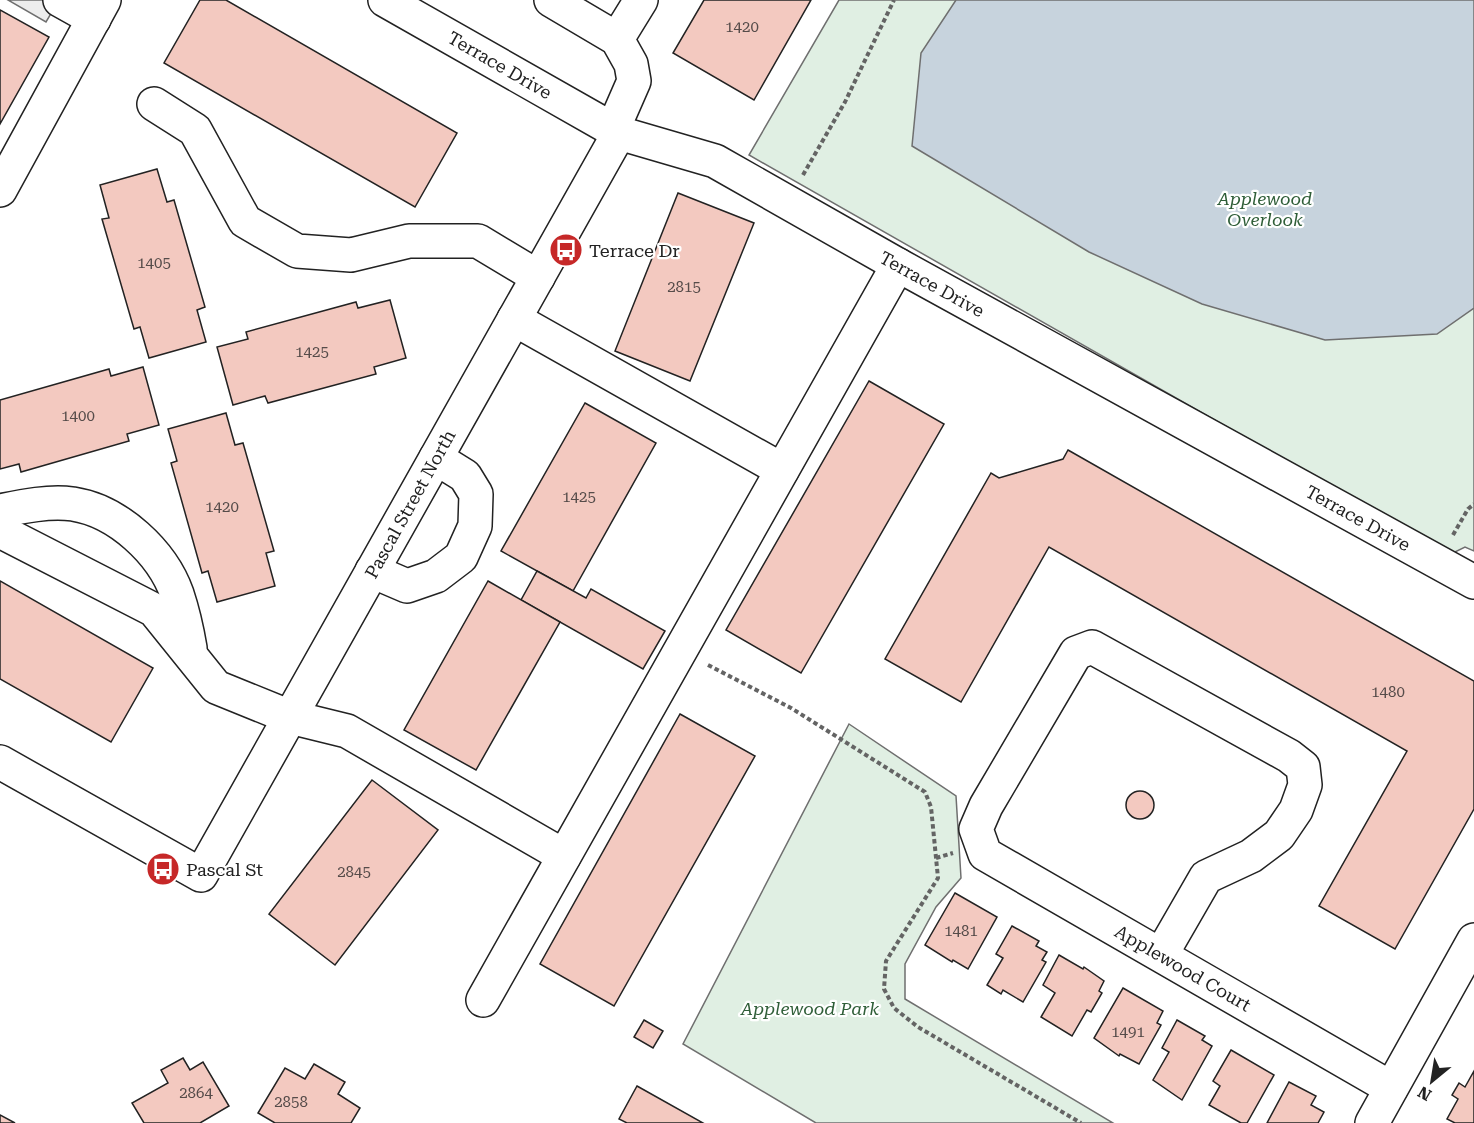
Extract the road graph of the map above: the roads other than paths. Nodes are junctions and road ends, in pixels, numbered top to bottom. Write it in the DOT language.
graph roads {
  1 [pos="60,0"];
  2 [pos="385,0"];
  3 [pos="551,0"];
  4 [pos="641,0"];
  5 [pos="99,9"];
  6 [pos="617,39"];
  7 [pos="154,104"];
  8 [pos="616,131"];
  9 [pos="0,190"];
  10 [pos="898,266"];
  11 [pos="538,277"];
  12 [pos="514,319"];
  13 [pos="436,458"];
  14 [pos="782,470"];
  15 [pos="0,511"];
  16 [pos="0,531"];
  17 [pos="372,571"];
  18 [pos="1474,582"];
  19 [pos="192,655"];
  20 [pos="290,717"];
  21 [pos="0,762"];
  22 [pos="564,856"];
  23 [pos="1474,940"];
  24 [pos="1161,956"];
  25 [pos="483,1000"];
  26 [pos="1391,1088"];
  27 [pos="1372,1123"];
  1 -- 5 [label="street"];
  2 -- 8 [label="street, Terrace Drive"];
  3 -- 6 [label="street"];
  4 -- 6 [label="street"];
  5 -- 9 [label="street"];
  6 -- 8 [label="street, Pascal Street North"];
  7 -- 11 [label="street"];
  8 -- 10 [label="street, Terrace Drive"];
  8 -- 11 [label="street, Pascal Street North"];
  10 -- 14 [label="street"];
  10 -- 18 [label="street, Terrace Drive"];
  11 -- 12 [label="street, Pascal Street North"];
  12 -- 13 [label="street, Pascal Street North"];
  12 -- 14 [label="street"];
  13 -- 17 [label="street, Pascal Street North"];
  13 -- 17 [label="street"];
  14 -- 22 [label="street"];
  15 -- 19 [label="street"];
  16 -- 19 [label="street"];
  17 -- 20 [label="street, Pascal Street North"];
  19 -- 20 [label="street"];
  20 -- 21 [label="street, Pascal Street North"];
  20 -- 22 [label="street"];
  22 -- 25 [label="street"];
  23 -- 26 [label="street"];
  24 -- 24 [label="street, Applewood Court"];
  24 -- 26 [label="street, Applewood Court"];
  26 -- 27 [label="street"];
}
